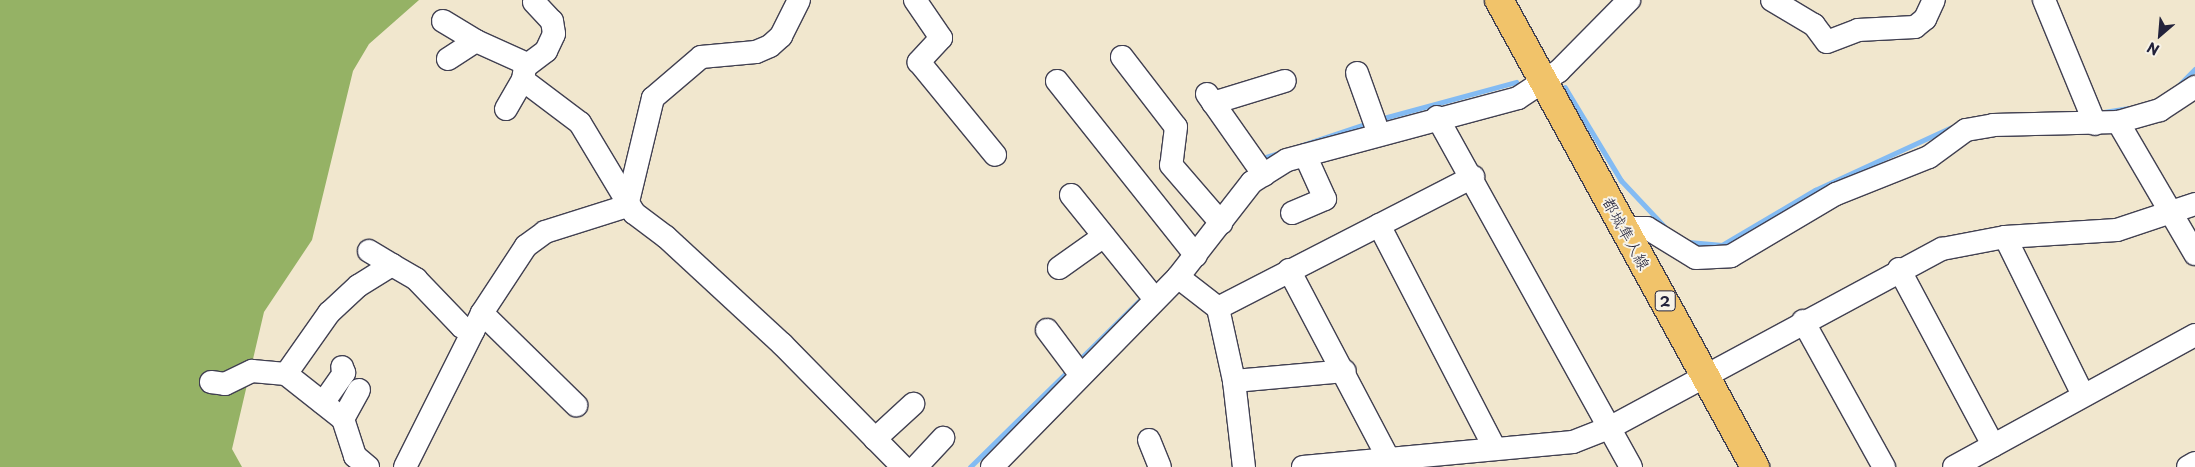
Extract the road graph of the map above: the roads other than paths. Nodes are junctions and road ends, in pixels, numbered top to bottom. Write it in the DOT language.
graph roads {
  1 [pos="799,0"];
  2 [pos="915,0"];
  3 [pos="1499,0"];
  4 [pos="1629,0"];
  5 [pos="1772,0"];
  6 [pos="1800,0"];
  7 [pos="1934,0"];
  8 [pos="2044,0"];
  9 [pos="534,2"];
  10 [pos="443,21"];
  11 [pos="1814,25"];
  12 [pos="476,41"];
  13 [pos="1122,57"];
  14 [pos="448,59"];
  15 [pos="499,64"];
  16 [pos="1357,73"];
  17 [pos="1057,80"];
  18 [pos="1285,81"];
  19 [pos="1544,82"];
  20 [pos="516,87"];
  21 [pos="2195,87"];
  22 [pos="1436,117"];
  23 [pos="2092,117"];
  24 [pos="2118,122"];
  25 [pos="1376,125"];
  26 [pos="1305,155"];
  27 [pos="995,156"];
  28 [pos="1259,168"];
  29 [pos="1473,177"];
  30 [pos="1071,195"];
  31 [pos="2195,204"];
  32 [pos="628,206"];
  33 [pos="1292,213"];
  34 [pos="2173,215"];
  35 [pos="1217,218"];
  36 [pos="1380,225"];
  37 [pos="1624,228"];
  38 [pos="1104,236"];
  39 [pos="2005,237"];
  40 [pos="369,251"];
  41 [pos="1192,251"];
  42 [pos="2195,254"];
  43 [pos="392,265"];
  44 [pos="1059,268"];
  45 [pos="1899,269"];
  46 [pos="1289,270"];
  47 [pos="1178,277"];
  48 [pos="1151,294"];
  49 [pos="1218,308"];
  50 [pos="1803,321"];
  51 [pos="478,322"];
  52 [pos="1047,330"];
  53 [pos="2195,335"];
  54 [pos="342,367"];
  55 [pos="1076,368"];
  56 [pos="1345,372"];
  57 [pos="286,374"];
  58 [pos="1705,374"];
  59 [pos="211,382"];
  60 [pos="1234,382"];
  61 [pos="358,390"];
  62 [pos="2083,395"];
  63 [pos="323,403"];
  64 [pos="576,404"];
  65 [pos="913,404"];
  66 [pos="343,419"];
  67 [pos="1611,427"];
  68 [pos="943,438"];
  69 [pos="875,439"];
  70 [pos="1149,440"];
  71 [pos="1993,445"];
  72 [pos="1495,449"];
  73 [pos="1393,463"];
  74 [pos="2195,463"];
  75 [pos="368,467"];
  76 [pos="405,467"];
  77 [pos="903,467"];
  78 [pos="916,467"];
  79 [pos="992,467"];
  80 [pos="1160,467"];
  81 [pos="1244,467"];
  82 [pos="1304,467"];
  83 [pos="1631,467"];
  84 [pos="1755,467"];
  85 [pos="1884,467"];
  86 [pos="1954,467"];
  87 [pos="2188,467"];
  1 -- 32 [label="street"];
  2 -- 27 [label="street"];
  3 -- 19 [label="main road, 都城隼人線 / 2"];
  4 -- 19 [label="street"];
  5 -- 11 [label="street"];
  6 -- 11 [label="street"];
  7 -- 11 [label="street"];
  8 -- 23 [label="street"];
  9 -- 20 [label="street"];
  10 -- 12 [label="street"];
  12 -- 14 [label="street"];
  12 -- 20 [label="street"];
  13 -- 35 [label="street"];
  15 -- 20 [label="street"];
  16 -- 25 [label="street"];
  17 -- 41 [label="street"];
  18 -- 28 [label="street"];
  19 -- 22 [label="street"];
  19 -- 37 [label="main road, 都城隼人線 / 2"];
  20 -- 32 [label="street"];
  21 -- 24 [label="street"];
  22 -- 25 [label="street"];
  22 -- 29 [label="street"];
  23 -- 24 [label="street"];
  23 -- 37 [label="street"];
  24 -- 34 [label="street"];
  25 -- 26 [label="street"];
  26 -- 28 [label="street"];
  26 -- 33 [label="street"];
  28 -- 35 [label="street"];
  29 -- 36 [label="street"];
  29 -- 67 [label="street"];
  30 -- 38 [label="street"];
  31 -- 34 [label="street"];
  32 -- 51 [label="street"];
  32 -- 69 [label="street"];
  34 -- 39 [label="street"];
  34 -- 42 [label="street"];
  35 -- 41 [label="street"];
  36 -- 46 [label="street"];
  36 -- 72 [label="street"];
  37 -- 58 [label="main road, 都城隼人線 / 2"];
  38 -- 44 [label="street"];
  38 -- 48 [label="street"];
  39 -- 45 [label="street"];
  39 -- 62 [label="street"];
  40 -- 43 [label="street"];
  41 -- 47 [label="street"];
  43 -- 51 [label="street"];
  43 -- 57 [label="street"];
  45 -- 50 [label="street"];
  45 -- 71 [label="street"];
  46 -- 49 [label="street"];
  46 -- 56 [label="street"];
  47 -- 48 [label="street"];
  47 -- 49 [label="street"];
  48 -- 55 [label="street"];
  49 -- 60 [label="street"];
  50 -- 58 [label="street"];
  50 -- 85 [label="street"];
  51 -- 64 [label="street"];
  51 -- 76 [label="street"];
  52 -- 55 [label="street"];
  53 -- 62 [label="street"];
  54 -- 63 [label="street"];
  55 -- 79 [label="street"];
  56 -- 60 [label="street"];
  56 -- 73 [label="street"];
  57 -- 59 [label="street"];
  57 -- 63 [label="street"];
  58 -- 67 [label="street"];
  58 -- 84 [label="main road, 都城隼人線 / 2"];
  60 -- 81 [label="street"];
  61 -- 66 [label="street"];
  62 -- 71 [label="street"];
  63 -- 66 [label="street"];
  65 -- 69 [label="street"];
  66 -- 75 [label="street"];
  67 -- 72 [label="street"];
  67 -- 83 [label="street"];
  68 -- 78 [label="street"];
  69 -- 77 [label="street"];
  70 -- 80 [label="street"];
  71 -- 86 [label="street"];
  72 -- 73 [label="street"];
  73 -- 82 [label="street"];
  74 -- 87 [label="street"];
}
